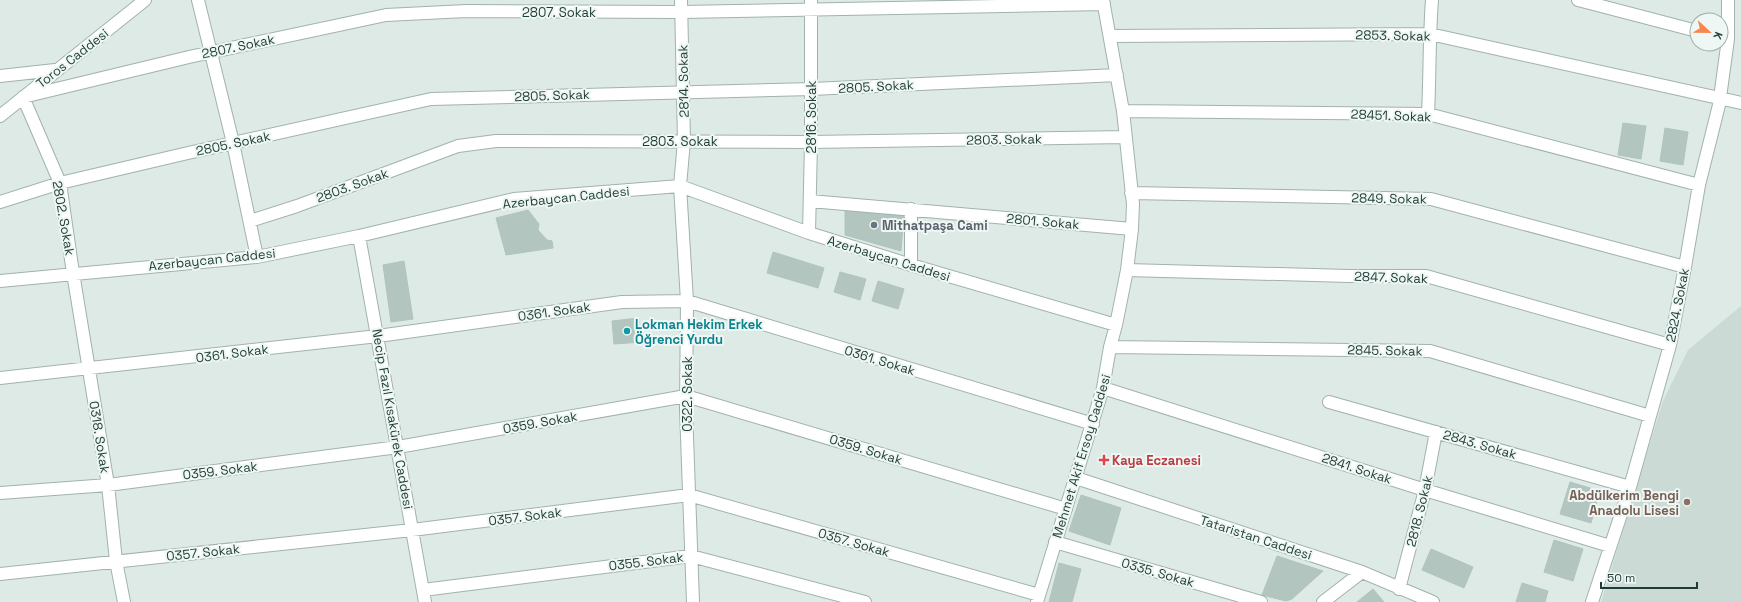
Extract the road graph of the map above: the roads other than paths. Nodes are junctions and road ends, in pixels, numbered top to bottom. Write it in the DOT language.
graph roads {
  1 [pos="145,0"];
  2 [pos="198,0"];
  3 [pos="681,0"];
  4 [pos="1432,0"];
  5 [pos="1578,0"];
  6 [pos="1728,0"];
  7 [pos="1103,2"];
  8 [pos="129,5"];
  9 [pos="811,5"];
  10 [pos="681,12"];
  11 [pos="1727,12"];
  12 [pos="1689,29"];
  13 [pos="1430,34"];
  14 [pos="1110,36"];
  15 [pos="210,52"];
  16 [pos="1723,52"];
  17 [pos="56,70"];
  18 [pos="1117,75"];
  19 [pos="0,76"];
  20 [pos="812,89"];
  21 [pos="683,91"];
  22 [pos="23,97"];
  23 [pos="1720,97"];
  24 [pos="1741,103"];
  25 [pos="1123,111"];
  26 [pos="1428,114"];
  27 [pos="0,116"];
  28 [pos="1125,137"];
  29 [pos="684,141"];
  30 [pos="812,142"];
  31 [pos="233,143"];
  32 [pos="60,183"];
  33 [pos="1699,185"];
  34 [pos="680,186"];
  35 [pos="1131,193"];
  36 [pos="810,201"];
  37 [pos="0,202"];
  38 [pos="911,209"];
  39 [pos="250,221"];
  40 [pos="1132,229"];
  41 [pos="809,233"];
  42 [pos="359,236"];
  43 [pos="257,257"];
  44 [pos="911,265"];
  45 [pos="1685,267"];
  46 [pos="1127,270"];
  47 [pos="73,273"];
  48 [pos="0,281"];
  49 [pos="687,301"];
  50 [pos="1116,325"];
  51 [pos="378,336"];
  52 [pos="1670,345"];
  53 [pos="1110,347"];
  54 [pos="89,369"];
  55 [pos="0,378"];
  56 [pos="1103,388"];
  57 [pos="686,396"];
  58 [pos="1329,402"];
  59 [pos="1650,416"];
  60 [pos="1092,424"];
  61 [pos="1436,432"];
  62 [pos="398,447"];
  63 [pos="1076,478"];
  64 [pos="108,484"];
  65 [pos="1630,487"];
  66 [pos="1425,490"];
  67 [pos="0,493"];
  68 [pos="689,495"];
  69 [pos="1066,509"];
  70 [pos="412,530"];
  71 [pos="1055,542"];
  72 [pos="1610,546"];
  73 [pos="691,556"];
  74 [pos="116,562"];
  75 [pos="1362,572"];
  76 [pos="0,574"];
  77 [pos="1399,589"];
  78 [pos="423,590"];
  79 [pos="1038,599"];
  80 [pos="124,602"];
  81 [pos="425,602"];
  82 [pos="693,602"];
  83 [pos="865,602"];
  84 [pos="1261,602"];
  85 [pos="1323,602"];
  86 [pos="1433,602"];
  87 [pos="1592,602"];
  1 -- 8 [label="street, Toros Caddesi"];
  2 -- 15 [label="street"];
  3 -- 10 [label="street, 2814. Sokak"];
  4 -- 13 [label="street"];
  5 -- 12 [label="street"];
  6 -- 11 [label="street, 2824. Sokak"];
  7 -- 9 [label="street, 2807. Sokak"];
  7 -- 14 [label="street, Mehmet Akif Ersoy Caddesi"];
  8 -- 17 [label="street, Toros Caddesi"];
  9 -- 10 [label="street, 2807. Sokak"];
  9 -- 20 [label="street, 2816. Sokak"];
  10 -- 15 [label="street, 2807. Sokak"];
  10 -- 21 [label="street, 2814. Sokak"];
  13 -- 14 [label="street, 2853. Sokak"];
  13 -- 23 [label="street, 2853. Sokak"];
  13 -- 26 [label="street"];
  14 -- 18 [label="street, Mehmet Akif Ersoy Caddesi"];
  15 -- 22 [label="street, 2807. Sokak"];
  15 -- 31 [label="street"];
  16 -- 23 [label="street, 2824. Sokak"];
  17 -- 19 [label="street"];
  17 -- 22 [label="street, Toros Caddesi"];
  18 -- 20 [label="street, 2805. Sokak"];
  18 -- 25 [label="street, Mehmet Akif Ersoy Caddesi"];
  20 -- 21 [label="street, 2805. Sokak"];
  20 -- 30 [label="street, 2816. Sokak"];
  21 -- 29 [label="street, 2814. Sokak"];
  21 -- 31 [label="street, 2805. Sokak"];
  22 -- 27 [label="street, Toros Caddesi"];
  22 -- 32 [label="street, 2802. Sokak"];
  23 -- 24 [label="street, 2853. Sokak"];
  23 -- 33 [label="street, 2824. Sokak"];
  25 -- 26 [label="street, 28451. Sokak"];
  25 -- 28 [label="street, Mehmet Akif Ersoy Caddesi"];
  26 -- 33 [label="street, 28451. Sokak"];
  28 -- 30 [label="street, 2803. Sokak"];
  28 -- 35 [label="street, Mehmet Akif Ersoy Caddesi"];
  29 -- 30 [label="street, 2803. Sokak"];
  29 -- 34 [label="street, 2814. Sokak"];
  29 -- 39 [label="street, 2803. Sokak"];
  30 -- 36 [label="street, 2816. Sokak"];
  31 -- 32 [label="street, 2805. Sokak"];
  31 -- 39 [label="street"];
  32 -- 37 [label="street, 2805. Sokak"];
  32 -- 47 [label="street, 2802. Sokak"];
  33 -- 45 [label="street, 2824. Sokak"];
  34 -- 41 [label="street, Azerbaycan Caddesi"];
  34 -- 42 [label="street, Azerbaycan Caddesi"];
  34 -- 49 [label="street, 0322. Sokak"];
  35 -- 40 [label="street, Mehmet Akif Ersoy Caddesi"];
  35 -- 45 [label="street, 2849. Sokak"];
  36 -- 38 [label="street, 2801. Sokak"];
  36 -- 41 [label="street, 2816. Sokak"];
  38 -- 40 [label="street, 2801. Sokak"];
  38 -- 44 [label="street"];
  39 -- 43 [label="street"];
  40 -- 46 [label="street, Mehmet Akif Ersoy Caddesi"];
  41 -- 44 [label="street, Azerbaycan Caddesi"];
  42 -- 43 [label="street, Azerbaycan Caddesi"];
  42 -- 51 [label="street, Necip Fazıl Kısakürek Caddesi"];
  43 -- 47 [label="street, Azerbaycan Caddesi"];
  44 -- 50 [label="street, Azerbaycan Caddesi"];
  45 -- 52 [label="street, 2824. Sokak"];
  46 -- 50 [label="street, Mehmet Akif Ersoy Caddesi"];
  46 -- 52 [label="street, 2847. Sokak"];
  47 -- 48 [label="street, Azerbaycan Caddesi"];
  47 -- 54 [label="street, 0318. Sokak"];
  49 -- 51 [label="street, 0361. Sokak"];
  49 -- 57 [label="street, 0322. Sokak"];
  49 -- 60 [label="street, 0361. Sokak"];
  50 -- 53 [label="street, Mehmet Akif Ersoy Caddesi"];
  51 -- 54 [label="street, 0361. Sokak"];
  51 -- 62 [label="street, Necip Fazıl Kısakürek Caddesi"];
  52 -- 59 [label="street, 2824. Sokak"];
  53 -- 56 [label="street, Mehmet Akif Ersoy Caddesi"];
  53 -- 59 [label="street, 2845. Sokak"];
  54 -- 55 [label="street, 0361. Sokak"];
  54 -- 64 [label="street, 0318. Sokak"];
  56 -- 60 [label="street, Mehmet Akif Ersoy Caddesi"];
  56 -- 66 [label="street, 2841. Sokak"];
  57 -- 62 [label="street, 0359. Sokak"];
  57 -- 68 [label="street, 0322. Sokak"];
  57 -- 69 [label="street, 0359. Sokak"];
  58 -- 61 [label="street, 2843. Sokak"];
  59 -- 65 [label="street, 2824. Sokak"];
  60 -- 63 [label="street, Mehmet Akif Ersoy Caddesi"];
  61 -- 65 [label="street, 2843. Sokak"];
  61 -- 66 [label="street, 2818. Sokak"];
  62 -- 64 [label="street, 0359. Sokak"];
  62 -- 70 [label="street, Necip Fazıl Kısakürek Caddesi"];
  63 -- 69 [label="street, Mehmet Akif Ersoy Caddesi"];
  63 -- 75 [label="street, Tataristan Caddesi"];
  64 -- 67 [label="street, 0359. Sokak"];
  64 -- 74 [label="street, 0318. Sokak"];
  65 -- 72 [label="street, 2824. Sokak"];
  66 -- 72 [label="street, 2841. Sokak"];
  66 -- 77 [label="street, 2818. Sokak"];
  68 -- 70 [label="street, 0357. Sokak"];
  68 -- 73 [label="street, 0322. Sokak"];
  68 -- 79 [label="street, 0357. Sokak"];
  69 -- 71 [label="street, Mehmet Akif Ersoy Caddesi"];
  70 -- 74 [label="street, 0357. Sokak"];
  70 -- 78 [label="street, Necip Fazıl Kısakürek Caddesi"];
  71 -- 79 [label="street, Mehmet Akif Ersoy Caddesi"];
  71 -- 84 [label="street, 0335. Sokak"];
  72 -- 87 [label="street, 2824. Sokak"];
  73 -- 78 [label="street, 0355. Sokak"];
  73 -- 82 [label="street, 0322. Sokak"];
  73 -- 83 [label="street, 0355. Sokak"];
  74 -- 76 [label="street, 0357. Sokak"];
  74 -- 80 [label="street, 0318. Sokak"];
  75 -- 77 [label="street, Tataristan Caddesi"];
  75 -- 85 [label="street"];
  77 -- 86 [label="street, Tataristan Caddesi"];
  78 -- 81 [label="street, Necip Fazıl Kısakürek Caddesi"];
}
